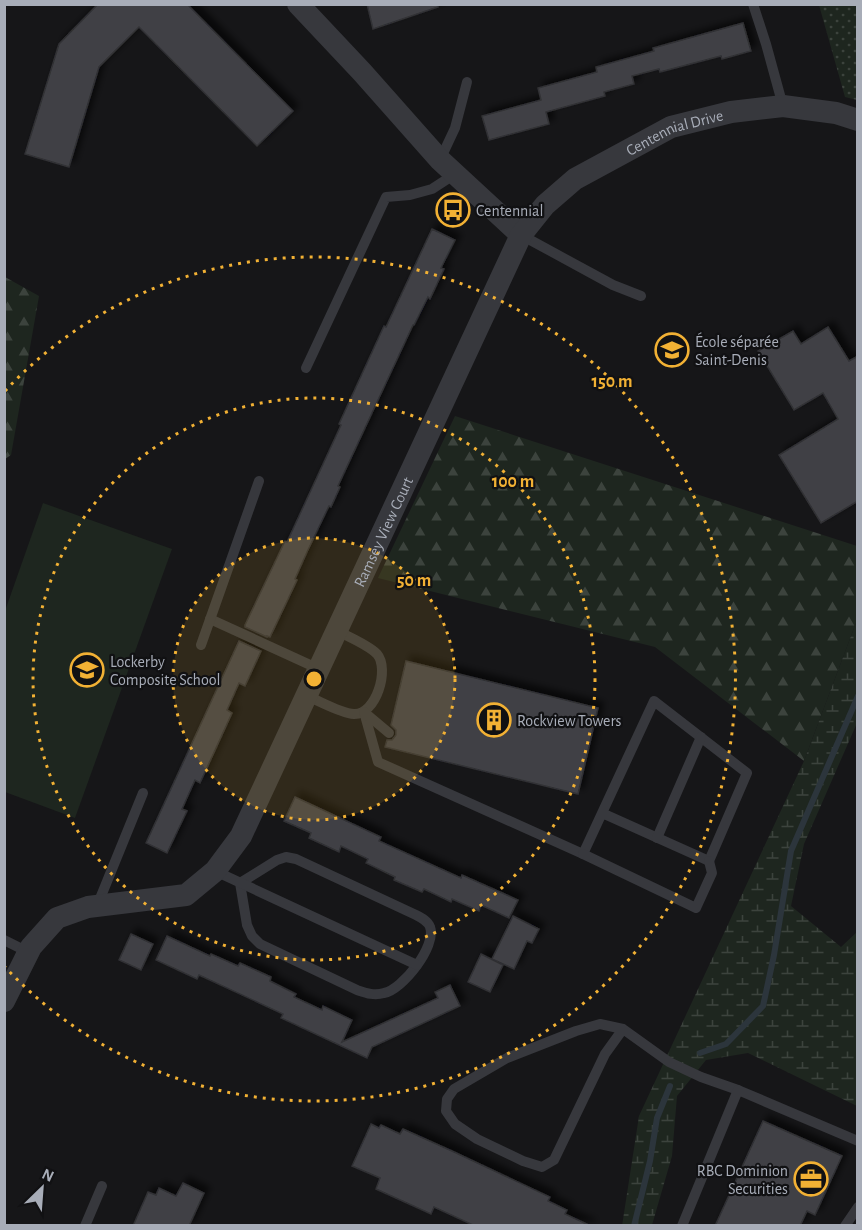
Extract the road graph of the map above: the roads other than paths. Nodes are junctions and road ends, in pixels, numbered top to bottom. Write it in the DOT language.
graph roads {
  1 [pos="298,4"];
  2 [pos="753,4"];
  3 [pos="467,82"];
  4 [pos="783,106"];
  5 [pos="858,120"];
  6 [pos="447,167"];
  7 [pos="521,235"];
  8 [pos="641,296"];
  9 [pos="306,368"];
  10 [pos="259,481"];
  11 [pos="210,619"];
  12 [pos="337,631"];
  13 [pos="201,645"];
  14 [pos="319,669"];
  15 [pos="307,696"];
  16 [pos="364,712"];
  17 [pos="389,733"];
  18 [pos="701,737"];
  19 [pos="143,793"];
  20 [pos="602,813"];
  21 [pos="657,838"];
  22 [pos="583,854"];
  23 [pos="709,861"];
  24 [pos="215,871"];
  25 [pos="240,883"];
  26 [pos="97,906"];
  27 [pos="4,940"];
  28 [pos="28,952"];
  29 [pos="417,965"];
  30 [pos="4,1001"];
  31 [pos="623,1029"];
  32 [pos="738,1090"];
  33 [pos="858,1141"];
  34 [pos="102,1186"];
  35 [pos="858,1207"];
  36 [pos="85,1226"];
  37 [pos="682,1226"];
  38 [pos="845,1226"];
  1 -- 6 [label="street"];
  2 -- 4 [label="lane"];
  3 -- 6 [label="lane"];
  4 -- 5 [label="street, Centennial Drive"];
  4 -- 7 [label="street, Centennial Drive"];
  6 -- 7 [label="street"];
  6 -- 9 [label="lane"];
  7 -- 8 [label="lane"];
  7 -- 12 [label="street, Ramsey View Court"];
  10 -- 11 [label="lane"];
  11 -- 13 [label="lane"];
  11 -- 14 [label="lane"];
  12 -- 14 [label="street, Ramsey View Court"];
  12 -- 16 [label="lane"];
  14 -- 15 [label="street, Ramsey View Court"];
  15 -- 16 [label="lane"];
  15 -- 24 [label="street, Ramsey View Court"];
  16 -- 17 [label="lane"];
  16 -- 22 [label="lane"];
  18 -- 20 [label="lane"];
  18 -- 21 [label="lane"];
  18 -- 23 [label="lane"];
  19 -- 26 [label="lane"];
  20 -- 21 [label="lane"];
  20 -- 22 [label="lane"];
  21 -- 23 [label="lane"];
  22 -- 23 [label="lane"];
  24 -- 25 [label="lane"];
  24 -- 26 [label="street, Ramsey View Court"];
  25 -- 29 [label="lane"];
  25 -- 29 [label="lane"];
  25 -- 29 [label="lane"];
  26 -- 28 [label="street, Ramsey View Court"];
  27 -- 28 [label="lane"];
  28 -- 30 [label="street, Ramsey View Court"];
  31 -- 31 [label="lane"];
  31 -- 32 [label="lane"];
  32 -- 33 [label="lane"];
  32 -- 37 [label="lane"];
  34 -- 36 [label="lane"];
  35 -- 38 [label="lane"];
}
